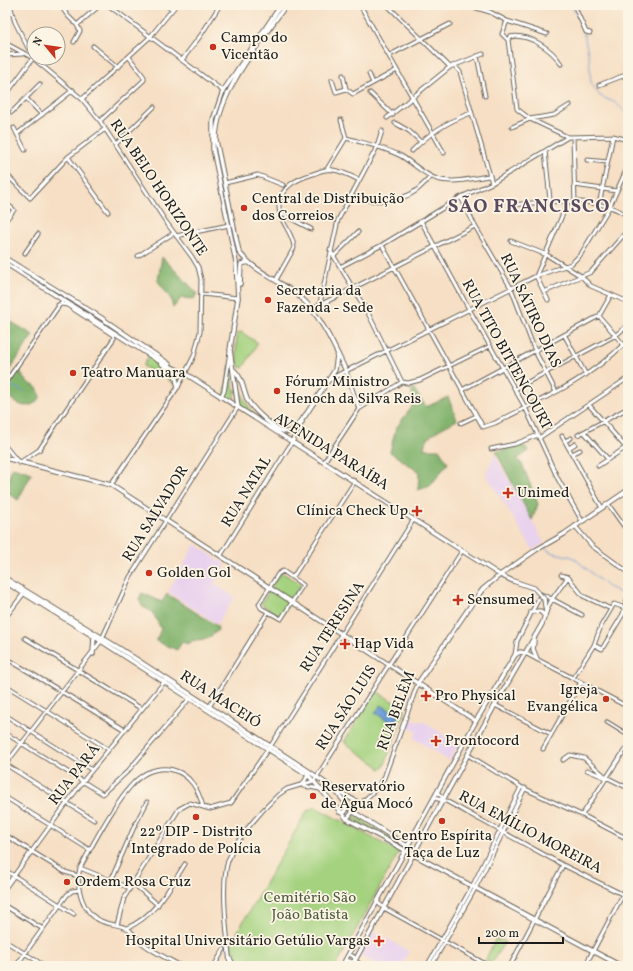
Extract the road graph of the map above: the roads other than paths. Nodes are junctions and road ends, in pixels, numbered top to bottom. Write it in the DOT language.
graph roads {
  1 [pos="10,5"];
  2 [pos="60,5"];
  3 [pos="100,5"];
  4 [pos="108,5"];
  5 [pos="165,5"];
  6 [pos="176,5"];
  7 [pos="220,5"];
  8 [pos="281,5"];
  9 [pos="286,5"];
  10 [pos="360,5"];
  11 [pos="387,5"];
  12 [pos="467,5"];
  13 [pos="574,5"];
  14 [pos="172,9"];
  15 [pos="507,21"];
  16 [pos="450,24"];
  17 [pos="77,25"];
  18 [pos="590,33"];
  19 [pos="547,34"];
  20 [pos="150,37"];
  21 [pos="422,38"];
  22 [pos="508,40"];
  23 [pos="74,42"];
  24 [pos="5,43"];
  25 [pos="26,44"];
  26 [pos="93,46"];
  27 [pos="24,54"];
  28 [pos="483,54"];
  29 [pos="5,55"];
  30 [pos="390,55"];
  31 [pos="477,56"];
  32 [pos="129,57"];
  33 [pos="182,60"];
  34 [pos="561,64"];
  35 [pos="27,66"];
  36 [pos="43,66"];
  37 [pos="455,66"];
  38 [pos="118,67"];
  39 [pos="450,67"];
  40 [pos="397,70"];
  41 [pos="369,74"];
  42 [pos="628,74"];
  43 [pos="343,75"];
  44 [pos="332,80"];
  45 [pos="373,83"];
  46 [pos="40,84"];
  47 [pos="600,85"];
  48 [pos="346,89"];
  49 [pos="73,90"];
  50 [pos="223,91"];
  51 [pos="370,93"];
  52 [pos="5,96"];
  53 [pos="485,96"];
  54 [pos="26,98"];
  55 [pos="413,98"];
  56 [pos="82,99"];
  57 [pos="570,105"];
  58 [pos="154,107"];
  59 [pos="12,112"];
  60 [pos="471,113"];
  61 [pos="393,114"];
  62 [pos="42,115"];
  63 [pos="387,118"];
  64 [pos="530,119"];
  65 [pos="341,120"];
  66 [pos="100,121"];
  67 [pos="395,123"];
  68 [pos="512,127"];
  69 [pos="14,128"];
  70 [pos="105,129"];
  71 [pos="382,131"];
  72 [pos="433,132"];
  73 [pos="17,134"];
  74 [pos="613,136"];
  75 [pos="568,137"];
  76 [pos="573,137"];
  77 [pos="346,138"];
  78 [pos="628,140"];
  79 [pos="421,142"];
  80 [pos="115,145"];
  81 [pos="378,147"];
  82 [pos="25,150"];
  83 [pos="412,151"];
  84 [pos="545,151"];
  85 [pos="444,152"];
  86 [pos="68,158"];
  87 [pos="587,160"];
  88 [pos="608,162"];
  89 [pos="628,166"];
  90 [pos="327,169"];
  91 [pos="5,173"];
  92 [pos="489,176"];
  93 [pos="431,177"];
  94 [pos="359,180"];
  95 [pos="225,183"];
  96 [pos="492,183"];
  97 [pos="283,185"];
  98 [pos="574,185"];
  99 [pos="602,188"];
  100 [pos="617,191"];
  101 [pos="350,196"];
  102 [pos="461,197"];
  103 [pos="550,200"];
  104 [pos="5,202"];
  105 [pos="568,202"];
  106 [pos="574,203"];
  107 [pos="513,204"];
  108 [pos="599,205"];
  109 [pos="610,206"];
  110 [pos="108,212"];
  111 [pos="280,213"];
  112 [pos="628,217"];
  113 [pos="5,221"];
  114 [pos="421,221"];
  115 [pos="229,225"];
  116 [pos="475,226"];
  117 [pos="311,229"];
  118 [pos="628,230"];
  119 [pos="358,232"];
  120 [pos="38,234"];
  121 [pos="175,234"];
  122 [pos="511,241"];
  123 [pos="382,245"];
  124 [pos="434,246"];
  125 [pos="330,250"];
  126 [pos="24,252"];
  127 [pos="547,255"];
  128 [pos="138,256"];
  129 [pos="334,256"];
  130 [pos="5,258"];
  131 [pos="250,262"];
  132 [pos="5,263"];
  133 [pos="340,267"];
  134 [pos="394,267"];
  135 [pos="566,267"];
  136 [pos="536,276"];
  137 [pos="581,276"];
  138 [pos="276,280"];
  139 [pos="352,288"];
  140 [pos="511,288"];
  141 [pos="544,292"];
  142 [pos="202,294"];
  143 [pos="611,294"];
  144 [pos="238,296"];
  145 [pos="62,300"];
  146 [pos="548,300"];
  147 [pos="628,302"];
  148 [pos="320,303"];
  149 [pos="58,305"];
  150 [pos="75,309"];
  151 [pos="312,309"];
  152 [pos="469,309"];
  153 [pos="86,314"];
  154 [pos="599,316"];
  155 [pos="88,319"];
  156 [pos="628,325"];
  157 [pos="430,329"];
  158 [pos="616,335"];
  159 [pos="565,336"];
  160 [pos="624,344"];
  161 [pos="490,346"];
  162 [pos="230,350"];
  163 [pos="388,350"];
  164 [pos="628,350"];
  165 [pos="336,351"];
  166 [pos="535,351"];
  167 [pos="576,357"];
  168 [pos="157,360"];
  169 [pos="449,366"];
  170 [pos="173,367"];
  171 [pos="502,368"];
  172 [pos="234,370"];
  173 [pos="346,371"];
  174 [pos="546,373"];
  175 [pos="186,374"];
  176 [pos="586,375"];
  177 [pos="628,378"];
  178 [pos="327,381"];
  179 [pos="402,382"];
  180 [pos="5,383"];
  181 [pos="178,387"];
  182 [pos="515,389"];
  183 [pos="462,390"];
  184 [pos="556,392"];
  185 [pos="222,397"];
  186 [pos="589,405"];
  187 [pos="238,407"];
  188 [pos="525,407"];
  189 [pos="628,408"];
  190 [pos="359,409"];
  191 [pos="306,414"];
  192 [pos="476,416"];
  193 [pos="603,421"];
  194 [pos="460,423"];
  195 [pos="584,432"];
  196 [pos="578,435"];
  197 [pos="539,436"];
  198 [pos="562,436"];
  199 [pos="570,438"];
  200 [pos="565,441"];
  201 [pos="292,442"];
  202 [pos="575,444"];
  203 [pos="5,446"];
  204 [pos="569,448"];
  205 [pos="627,448"];
  206 [pos="491,449"];
  207 [pos="580,450"];
  208 [pos="572,454"];
  209 [pos="5,458"];
  210 [pos="608,459"];
  211 [pos="324,462"];
  212 [pos="19,463"];
  213 [pos="598,466"];
  214 [pos="355,481"];
  215 [pos="111,485"];
  216 [pos="628,490"];
  217 [pos="608,504"];
  218 [pos="602,508"];
  219 [pos="414,519"];
  220 [pos="165,520"];
  221 [pos="582,521"];
  222 [pos="575,526"];
  223 [pos="628,532"];
  224 [pos="462,551"];
  225 [pos="221,555"];
  226 [pos="628,572"];
  227 [pos="500,575"];
  228 [pos="561,575"];
  229 [pos="293,576"];
  230 [pos="568,577"];
  231 [pos="5,578"];
  232 [pos="5,582"];
  233 [pos="270,587"];
  234 [pos="24,593"];
  235 [pos="628,595"];
  236 [pos="552,598"];
  237 [pos="292,603"];
  238 [pos="5,606"];
  239 [pos="625,608"];
  240 [pos="611,609"];
  241 [pos="11,610"];
  242 [pos="268,612"];
  243 [pos="531,612"];
  244 [pos="546,614"];
  245 [pos="582,615"];
  246 [pos="5,618"];
  247 [pos="342,634"];
  248 [pos="94,636"];
  249 [pos="25,638"];
  250 [pos="534,638"];
  251 [pos="102,639"];
  252 [pos="594,645"];
  253 [pos="602,649"];
  254 [pos="525,653"];
  255 [pos="93,654"];
  256 [pos="599,654"];
  257 [pos="515,655"];
  258 [pos="537,659"];
  259 [pos="11,661"];
  260 [pos="389,664"];
  261 [pos="80,671"];
  262 [pos="573,678"];
  263 [pos="165,681"];
  264 [pos="418,682"];
  265 [pos="581,682"];
  266 [pos="5,685"];
  267 [pos="63,692"];
  268 [pos="190,698"];
  269 [pos="495,705"];
  270 [pos="209,707"];
  271 [pos="628,707"];
  272 [pos="142,710"];
  273 [pos="46,712"];
  274 [pos="5,715"];
  275 [pos="476,721"];
  276 [pos="607,722"];
  277 [pos="125,730"];
  278 [pos="31,732"];
  279 [pos="5,733"];
  280 [pos="551,734"];
  281 [pos="628,735"];
  282 [pos="22,743"];
  283 [pos="628,745"];
  284 [pos="269,748"];
  285 [pos="543,749"];
  286 [pos="108,750"];
  287 [pos="627,750"];
  288 [pos="468,755"];
  289 [pos="563,760"];
  290 [pos="5,764"];
  291 [pos="92,770"];
  292 [pos="587,770"];
  293 [pos="308,775"];
  294 [pos="317,777"];
  295 [pos="606,777"];
  296 [pos="83,781"];
  297 [pos="314,781"];
  298 [pos="300,786"];
  299 [pos="523,788"];
  300 [pos="628,788"];
  301 [pos="322,790"];
  302 [pos="335,790"];
  303 [pos="437,792"];
  304 [pos="5,797"];
  305 [pos="434,798"];
  306 [pos="444,799"];
  307 [pos="67,802"];
  308 [pos="147,802"];
  309 [pos="360,803"];
  310 [pos="346,804"];
  311 [pos="203,806"];
  312 [pos="338,811"];
  313 [pos="352,811"];
  314 [pos="582,815"];
  315 [pos="347,819"];
  316 [pos="94,820"];
  317 [pos="50,825"];
  318 [pos="501,831"];
  319 [pos="5,835"];
  320 [pos="628,839"];
  321 [pos="406,848"];
  322 [pos="90,850"];
  323 [pos="32,851"];
  324 [pos="415,852"];
  325 [pos="185,864"];
  326 [pos="563,865"];
  327 [pos="80,868"];
  328 [pos="5,870"];
  329 [pos="14,876"];
  330 [pos="78,876"];
  331 [pos="110,880"];
  332 [pos="134,883"];
  333 [pos="628,885"];
  334 [pos="474,886"];
  335 [pos="5,888"];
  336 [pos="130,888"];
  337 [pos="79,890"];
  338 [pos="623,895"];
  339 [pos="628,898"];
  340 [pos="376,904"];
  341 [pos="60,905"];
  342 [pos="158,905"];
  343 [pos="5,906"];
  344 [pos="384,908"];
  345 [pos="74,914"];
  346 [pos="535,919"];
  347 [pos="117,925"];
  348 [pos="127,928"];
  349 [pos="43,929"];
  350 [pos="5,941"];
  351 [pos="443,941"];
  352 [pos="224,949"];
  353 [pos="594,950"];
  354 [pos="25,954"];
  355 [pos="349,954"];
  356 [pos="229,956"];
  357 [pos="346,960"];
  358 [pos="355,961"];
  359 [pos="16,966"];
  360 [pos="45,966"];
  361 [pos="181,966"];
  362 [pos="214,966"];
  363 [pos="230,966"];
  364 [pos="234,966"];
  365 [pos="342,966"];
  366 [pos="352,966"];
  367 [pos="364,966"];
  368 [pos="427,966"];
  369 [pos="431,966"];
  370 [pos="489,966"];
  371 [pos="510,966"];
  372 [pos="585,966"];
  373 [pos="622,966"];
  1 -- 25 [label="street"];
  2 -- 17 [label="street"];
  3 -- 17 [label="street"];
  4 -- 20 [label="street"];
  5 -- 14 [label="street"];
  6 -- 14 [label="street"];
  7 -- 33 [label="street"];
  8 -- 50 [label="main road"];
  9 -- 95 [label="main road"];
  10 -- 30 [label="street"];
  11 -- 21 [label="street"];
  12 -- 15 [label="street"];
  13 -- 18 [label="street"];
  14 -- 20 [label="street"];
  15 -- 19 [label="street"];
  15 -- 22 [label="street"];
  16 -- 21 [label="street"];
  17 -- 23 [label="street"];
  20 -- 32 [label="street"];
  20 -- 33 [label="street"];
  21 -- 30 [label="street"];
  21 -- 39 [label="street"];
  22 -- 34 [label="street"];
  22 -- 64 [label="street"];
  24 -- 27 [label="street, RUA BELO HORIZONTE"];
  26 -- 38 [label="street"];
  27 -- 29 [label="street"];
  28 -- 31 [label="street"];
  30 -- 40 [label="street"];
  31 -- 37 [label="street"];
  31 -- 53 [label="street"];
  32 -- 38 [label="street"];
  32 -- 66 [label="street"];
  33 -- 50 [label="street"];
  35 -- 52 [label="street"];
  36 -- 49 [label="street, RUA BELO HORIZONTE"];
  37 -- 39 [label="street"];
  37 -- 60 [label="street"];
  38 -- 56 [label="street"];
  39 -- 55 [label="street"];
  40 -- 45 [label="street"];
  40 -- 55 [label="street"];
  41 -- 45 [label="street"];
  42 -- 47 [label="street"];
  43 -- 48 [label="street"];
  44 -- 48 [label="street"];
  45 -- 48 [label="street"];
  46 -- 54 [label="street"];
  49 -- 56 [label="street, RUA BELO HORIZONTE"];
  49 -- 62 [label="street"];
  50 -- 115 [label="main road"];
  51 -- 61 [label="street"];
  54 -- 59 [label="street"];
  54 -- 62 [label="street"];
  55 -- 61 [label="street"];
  55 -- 72 [label="street"];
  56 -- 66 [label="street, RUA BELO HORIZONTE"];
  57 -- 64 [label="street"];
  58 -- 80 [label="street"];
  60 -- 72 [label="street"];
  60 -- 92 [label="street"];
  61 -- 63 [label="street"];
  62 -- 73 [label="street"];
  64 -- 68 [label="street"];
  64 -- 75 [label="street"];
  65 -- 77 [label="street"];
  66 -- 70 [label="street, RUA BELO HORIZONTE"];
  67 -- 79 [label="street"];
  69 -- 73 [label="street"];
  70 -- 80 [label="street, RUA BELO HORIZONTE"];
  70 -- 86 [label="street"];
  71 -- 81 [label="street"];
  72 -- 79 [label="street"];
  72 -- 85 [label="street"];
  73 -- 82 [label="street"];
  74 -- 76 [label="street"];
  74 -- 78 [label="street"];
  74 -- 88 [label="street"];
  75 -- 76 [label="street"];
  75 -- 84 [label="street"];
  76 -- 98 [label="street"];
  77 -- 81 [label="street"];
  77 -- 90 [label="street"];
  79 -- 83 [label="street"];
  80 -- 121 [label="street, RUA BELO HORIZONTE"];
  81 -- 93 [label="street"];
  81 -- 94 [label="street"];
  84 -- 96 [label="street"];
  84 -- 103 [label="street"];
  86 -- 91 [label="street"];
  86 -- 110 [label="street"];
  87 -- 88 [label="street"];
  88 -- 99 [label="street"];
  89 -- 100 [label="street"];
  90 -- 94 [label="street"];
  90 -- 111 [label="street"];
  92 -- 93 [label="street"];
  92 -- 96 [label="street"];
  93 -- 101 [label="street"];
  94 -- 101 [label="street"];
  95 -- 97 [label="street"];
  95 -- 131 [label="main road"];
  96 -- 102 [label="street"];
  98 -- 99 [label="street"];
  98 -- 106 [label="street"];
  99 -- 100 [label="street"];
  99 -- 108 [label="street"];
  100 -- 109 [label="street"];
  101 -- 125 [label="street"];
  102 -- 114 [label="street"];
  102 -- 116 [label="street, RUA SÁTIRO DIAS"];
  103 -- 105 [label="street"];
  103 -- 107 [label="street"];
  104 -- 113 [label="street"];
  105 -- 106 [label="street"];
  105 -- 127 [label="street"];
  106 -- 108 [label="street"];
  108 -- 109 [label="street"];
  109 -- 112 [label="street"];
  109 -- 135 [label="street"];
  111 -- 117 [label="street"];
  111 -- 138 [label="street"];
  114 -- 123 [label="street"];
  114 -- 124 [label="street, RUA TITO BITTENCOURT"];
  115 -- 121 [label="street"];
  115 -- 144 [label="main road"];
  116 -- 124 [label="street"];
  116 -- 140 [label="street, RUA SÁTIRO DIAS"];
  118 -- 137 [label="street"];
  119 -- 129 [label="street"];
  120 -- 126 [label="street"];
  121 -- 128 [label="street"];
  121 -- 142 [label="street, RUA BELO HORIZONTE"];
  122 -- 127 [label="street"];
  123 -- 133 [label="street"];
  123 -- 134 [label="street"];
  124 -- 134 [label="street"];
  124 -- 152 [label="street, RUA TITO BITTENCOURT"];
  125 -- 129 [label="street"];
  125 -- 148 [label="street"];
  127 -- 135 [label="street"];
  127 -- 136 [label="street"];
  129 -- 133 [label="street"];
  130 -- 170 [label="main road"];
  131 -- 138 [label="main road"];
  131 -- 144 [label="main road"];
  132 -- 145 [label="main road"];
  133 -- 139 [label="street"];
  134 -- 139 [label="street"];
  134 -- 157 [label="street"];
  135 -- 136 [label="street"];
  135 -- 137 [label="street"];
  136 -- 140 [label="street"];
  136 -- 141 [label="street"];
  137 -- 141 [label="street"];
  137 -- 143 [label="street"];
  138 -- 151 [label="main road"];
  139 -- 148 [label="street"];
  139 -- 163 [label="street"];
  140 -- 152 [label="street"];
  140 -- 166 [label="street, RUA SÁTIRO DIAS"];
  141 -- 146 [label="street"];
  142 -- 144 [label="street"];
  142 -- 175 [label="street, RUA BELO HORIZONTE"];
  143 -- 147 [label="street"];
  143 -- 154 [label="street"];
  144 -- 162 [label="main road"];
  145 -- 149 [label="street"];
  145 -- 150 [label="main road"];
  148 -- 151 [label="street"];
  149 -- 150 [label="street"];
  149 -- 180 [label="street"];
  150 -- 153 [label="main road"];
  150 -- 155 [label="street"];
  151 -- 165 [label="main road"];
  152 -- 157 [label="street"];
  152 -- 161 [label="street, RUA TITO BITTENCOURT"];
  153 -- 155 [label="main road"];
  153 -- 168 [label="main road"];
  154 -- 158 [label="street"];
  154 -- 159 [label="street"];
  155 -- 212 [label="street"];
  156 -- 158 [label="street"];
  157 -- 163 [label="street"];
  157 -- 169 [label="street"];
  158 -- 160 [label="street"];
  158 -- 167 [label="street"];
  159 -- 166 [label="street"];
  159 -- 167 [label="street"];
  160 -- 164 [label="street"];
  160 -- 176 [label="street"];
  161 -- 169 [label="street"];
  161 -- 171 [label="street, RUA TITO BITTENCOURT"];
  162 -- 172 [label="main road"];
  162 -- 185 [label="main road"];
  163 -- 173 [label="street"];
  163 -- 179 [label="street"];
  165 -- 173 [label="main road"];
  165 -- 178 [label="main road"];
  166 -- 171 [label="street"];
  166 -- 174 [label="street, RUA SÁTIRO DIAS"];
  167 -- 174 [label="street"];
  167 -- 176 [label="street"];
  168 -- 170 [label="main road"];
  168 -- 181 [label="main road"];
  169 -- 179 [label="street"];
  169 -- 183 [label="street"];
  170 -- 175 [label="main road, AVENIDA PARAÍBA"];
  171 -- 182 [label="street, RUA TITO BITTENCOURT"];
  171 -- 183 [label="street"];
  172 -- 187 [label="main road"];
  172 -- 191 [label="main road"];
  173 -- 178 [label="main road"];
  173 -- 190 [label="street"];
  174 -- 182 [label="street"];
  174 -- 184 [label="street, RUA SÁTIRO DIAS"];
  175 -- 181 [label="street, RUA BELO HORIZONTE"];
  175 -- 185 [label="main road, AVENIDA PARAÍBA"];
  176 -- 184 [label="street"];
  177 -- 186 [label="street"];
  178 -- 191 [label="main road"];
  179 -- 190 [label="street"];
  181 -- 215 [label="street, RUA BELO HORIZONTE"];
  182 -- 188 [label="street, RUA TITO BITTENCOURT"];
  183 -- 192 [label="street"];
  184 -- 188 [label="street"];
  185 -- 187 [label="main road, AVENIDA PARAÍBA"];
  186 -- 193 [label="street"];
  186 -- 197 [label="street"];
  187 -- 201 [label="main road, AVENIDA PARAÍBA"];
  187 -- 220 [label="street, RUA SALVADOR"];
  188 -- 192 [label="street"];
  188 -- 197 [label="street, RUA TITO BITTENCOURT"];
  189 -- 193 [label="street"];
  190 -- 211 [label="street"];
  191 -- 201 [label="main road"];
  192 -- 194 [label="street"];
  193 -- 195 [label="street"];
  193 -- 205 [label="street"];
  195 -- 196 [label="street"];
  195 -- 210 [label="street"];
  197 -- 206 [label="street"];
  197 -- 221 [label="street, RUA TITO BITTENCOURT"];
  198 -- 200 [label="street"];
  199 -- 200 [label="street"];
  200 -- 204 [label="street"];
  201 -- 211 [label="main road, AVENIDA PARAÍBA"];
  201 -- 225 [label="street, RUA NATAL"];
  202 -- 204 [label="street"];
  203 -- 212 [label="street"];
  204 -- 208 [label="street"];
  205 -- 210 [label="street"];
  207 -- 208 [label="street"];
  208 -- 218 [label="street"];
  209 -- 212 [label="main road"];
  210 -- 213 [label="street"];
  211 -- 214 [label="main road, AVENIDA PARAÍBA"];
  212 -- 215 [label="main road"];
  214 -- 219 [label="main road, AVENIDA PARAÍBA"];
  214 -- 229 [label="street"];
  215 -- 220 [label="main road"];
  216 -- 217 [label="main road, RUA BELÉM"];
  217 -- 218 [label="main road, RUA BELÉM"];
  217 -- 223 [label="street"];
  218 -- 221 [label="main road, RUA BELÉM"];
  219 -- 224 [label="main road, AVENIDA PARAÍBA"];
  219 -- 247 [label="street, RUA TERESINA"];
  220 -- 225 [label="main road"];
  220 -- 251 [label="street, RUA SALVADOR"];
  221 -- 222 [label="main road, RUA BELÉM"];
  222 -- 226 [label="street"];
  222 -- 227 [label="main road, RUA BELÉM"];
  224 -- 227 [label="main road, AVENIDA PARAÍBA"];
  224 -- 260 [label="street, RUA SÃO LUIS"];
  225 -- 233 [label="main road"];
  227 -- 244 [label="main road, AVENIDA PARAÍBA, bridge"];
  227 -- 264 [label="main road, RUA BELÉM"];
  228 -- 230 [label="street"];
  229 -- 233 [label="street"];
  229 -- 237 [label="street"];
  230 -- 236 [label="street"];
  230 -- 240 [label="street"];
  231 -- 251 [label="main road, RUA MACEIÓ"];
  232 -- 234 [label="main road, RUA MACEIÓ"];
  233 -- 237 [label="main road"];
  233 -- 242 [label="street"];
  234 -- 241 [label="street"];
  234 -- 248 [label="main road, RUA MACEIÓ"];
  235 -- 239 [label="street"];
  236 -- 243 [label="street"];
  236 -- 244 [label="street"];
  236 -- 245 [label="street"];
  237 -- 242 [label="street"];
  237 -- 247 [label="main road"];
  238 -- 241 [label="street"];
  239 -- 240 [label="street"];
  239 -- 253 [label="street"];
  240 -- 252 [label="street"];
  241 -- 246 [label="street"];
  242 -- 270 [label="street"];
  243 -- 244 [label="main road"];
  243 -- 257 [label="street"];
  244 -- 250 [label="main road"];
  247 -- 260 [label="main road"];
  247 -- 284 [label="street, RUA TERESINA"];
  248 -- 251 [label="main road, RUA MACEIÓ"];
  248 -- 255 [label="main road"];
  249 -- 261 [label="street"];
  250 -- 254 [label="main road"];
  250 -- 258 [label="main road"];
  251 -- 255 [label="street, RUA SALVADOR"];
  251 -- 263 [label="main road, RUA MACEIÓ"];
  252 -- 253 [label="street"];
  252 -- 262 [label="street"];
  253 -- 256 [label="street"];
  254 -- 257 [label="main road"];
  254 -- 258 [label="street"];
  254 -- 269 [label="main road"];
  255 -- 261 [label="street, RUA SALVADOR"];
  257 -- 275 [label="main road"];
  258 -- 262 [label="street"];
  259 -- 267 [label="street"];
  260 -- 264 [label="main road"];
  260 -- 294 [label="street, RUA SÃO LUIS"];
  261 -- 267 [label="street, RUA SALVADOR"];
  261 -- 272 [label="street"];
  262 -- 265 [label="street"];
  263 -- 268 [label="main road, RUA MACEIÓ"];
  263 -- 270 [label="main road, RUA MACEIÓ"];
  263 -- 272 [label="street, RUA PARÁ"];
  264 -- 275 [label="main road"];
  264 -- 309 [label="street, RUA BELÉM"];
  265 -- 271 [label="street"];
  265 -- 280 [label="street"];
  266 -- 273 [label="street"];
  267 -- 273 [label="street, RUA SALVADOR"];
  267 -- 277 [label="street"];
  268 -- 284 [label="main road, RUA MACEIÓ"];
  268 -- 296 [label="street"];
  269 -- 280 [label="street"];
  269 -- 288 [label="main road"];
  270 -- 284 [label="main road, RUA MACEIÓ"];
  272 -- 277 [label="street, RUA PARÁ"];
  273 -- 278 [label="street, RUA SALVADOR"];
  273 -- 286 [label="street"];
  274 -- 278 [label="street"];
  275 -- 303 [label="main road"];
  276 -- 281 [label="street"];
  277 -- 286 [label="street, RUA PARÁ"];
  278 -- 282 [label="street, RUA SALVADOR"];
  278 -- 291 [label="street"];
  279 -- 282 [label="street"];
  280 -- 285 [label="street"];
  282 -- 290 [label="street, RUA SALVADOR"];
  282 -- 296 [label="street"];
  283 -- 287 [label="street"];
  284 -- 293 [label="main road, RUA MACEIÓ"];
  284 -- 294 [label="main road, RUA MACEIÓ"];
  284 -- 311 [label="street, RUA TERESINA"];
  286 -- 291 [label="street, RUA PARÁ"];
  287 -- 295 [label="street"];
  288 -- 299 [label="street"];
  288 -- 306 [label="main road"];
  289 -- 295 [label="street"];
  290 -- 307 [label="street"];
  291 -- 296 [label="street, RUA PARÁ"];
  292 -- 295 [label="street"];
  293 -- 297 [label="main road, RUA MACEIÓ"];
  293 -- 298 [label="street"];
  294 -- 297 [label="street, RUA SÃO LUIS"];
  294 -- 302 [label="main road, RUA MACEIÓ"];
  295 -- 300 [label="street"];
  295 -- 314 [label="street"];
  296 -- 307 [label="street, RUA PARÁ"];
  297 -- 298 [label="street"];
  297 -- 301 [label="main road, RUA MACEIÓ"];
  298 -- 301 [label="street"];
  298 -- 356 [label="street"];
  299 -- 314 [label="street"];
  299 -- 318 [label="street"];
  301 -- 312 [label="main road, RUA MACEIÓ"];
  302 -- 309 [label="main road"];
  302 -- 310 [label="main road, RUA MACEIÓ"];
  303 -- 305 [label="main road"];
  303 -- 306 [label="street, RUA EMÍLIO MOREIRA"];
  304 -- 317 [label="street"];
  305 -- 306 [label="street, RUA EMÍLIO MOREIRA"];
  305 -- 321 [label="main road"];
  306 -- 318 [label="street, RUA EMÍLIO MOREIRA"];
  306 -- 324 [label="main road"];
  307 -- 316 [label="street"];
  307 -- 317 [label="street, RUA PARÁ"];
  308 -- 331 [label="street"];
  309 -- 313 [label="street, RUA BELÉM"];
  310 -- 312 [label="main road"];
  310 -- 313 [label="main road, RUA MACEIÓ"];
  311 -- 322 [label="street"];
  311 -- 332 [label="street, RUA TERESINA"];
  312 -- 315 [label="main road, RUA MACEIÓ"];
  313 -- 315 [label="street, RUA BELÉM"];
  313 -- 321 [label="main road, RUA MACEIÓ"];
  314 -- 320 [label="street"];
  315 -- 321 [label="main road, RUA MACEIÓ"];
  317 -- 322 [label="street"];
  317 -- 323 [label="street, RUA PARÁ"];
  318 -- 326 [label="street, RUA EMÍLIO MOREIRA"];
  318 -- 334 [label="street"];
  319 -- 323 [label="street"];
  321 -- 324 [label="main road, RUA MACEIÓ"];
  321 -- 340 [label="main road"];
  322 -- 327 [label="street"];
  323 -- 329 [label="street, RUA PARÁ"];
  323 -- 330 [label="street"];
  324 -- 334 [label="main road, RUA MACEIÓ"];
  324 -- 344 [label="main road"];
  325 -- 342 [label="street"];
  326 -- 338 [label="street, RUA EMÍLIO MOREIRA"];
  326 -- 346 [label="street"];
  327 -- 330 [label="street"];
  327 -- 331 [label="street"];
  328 -- 329 [label="street"];
  329 -- 335 [label="street, RUA PARÁ"];
  329 -- 341 [label="street"];
  330 -- 337 [label="street"];
  331 -- 336 [label="street"];
  332 -- 336 [label="street, RUA TERESINA"];
  332 -- 342 [label="street"];
  333 -- 338 [label="street"];
  334 -- 346 [label="main road, RUA MACEIÓ"];
  334 -- 351 [label="street"];
  336 -- 347 [label="street, RUA TERESINA"];
  337 -- 341 [label="street"];
  337 -- 347 [label="street"];
  338 -- 339 [label="street, RUA EMÍLIO MOREIRA"];
  338 -- 353 [label="street"];
  340 -- 344 [label="street"];
  340 -- 355 [label="main road"];
  341 -- 345 [label="street"];
  341 -- 349 [label="street"];
  342 -- 348 [label="street"];
  343 -- 349 [label="street"];
  344 -- 351 [label="street"];
  344 -- 358 [label="main road"];
  346 -- 353 [label="main road, RUA MACEIÓ"];
  346 -- 371 [label="street"];
  347 -- 348 [label="street"];
  348 -- 361 [label="street"];
  349 -- 354 [label="street"];
  350 -- 354 [label="street"];
  351 -- 368 [label="street"];
  351 -- 369 [label="street"];
  351 -- 370 [label="street"];
  352 -- 362 [label="street"];
  353 -- 372 [label="street"];
  353 -- 373 [label="main road, RUA MACEIÓ"];
  354 -- 359 [label="street"];
  354 -- 360 [label="street"];
  355 -- 357 [label="main road"];
  355 -- 358 [label="street"];
  356 -- 363 [label="street"];
  356 -- 364 [label="street"];
  357 -- 358 [label="street"];
  357 -- 365 [label="main road"];
  358 -- 366 [label="main road"];
  358 -- 367 [label="street"];
}
